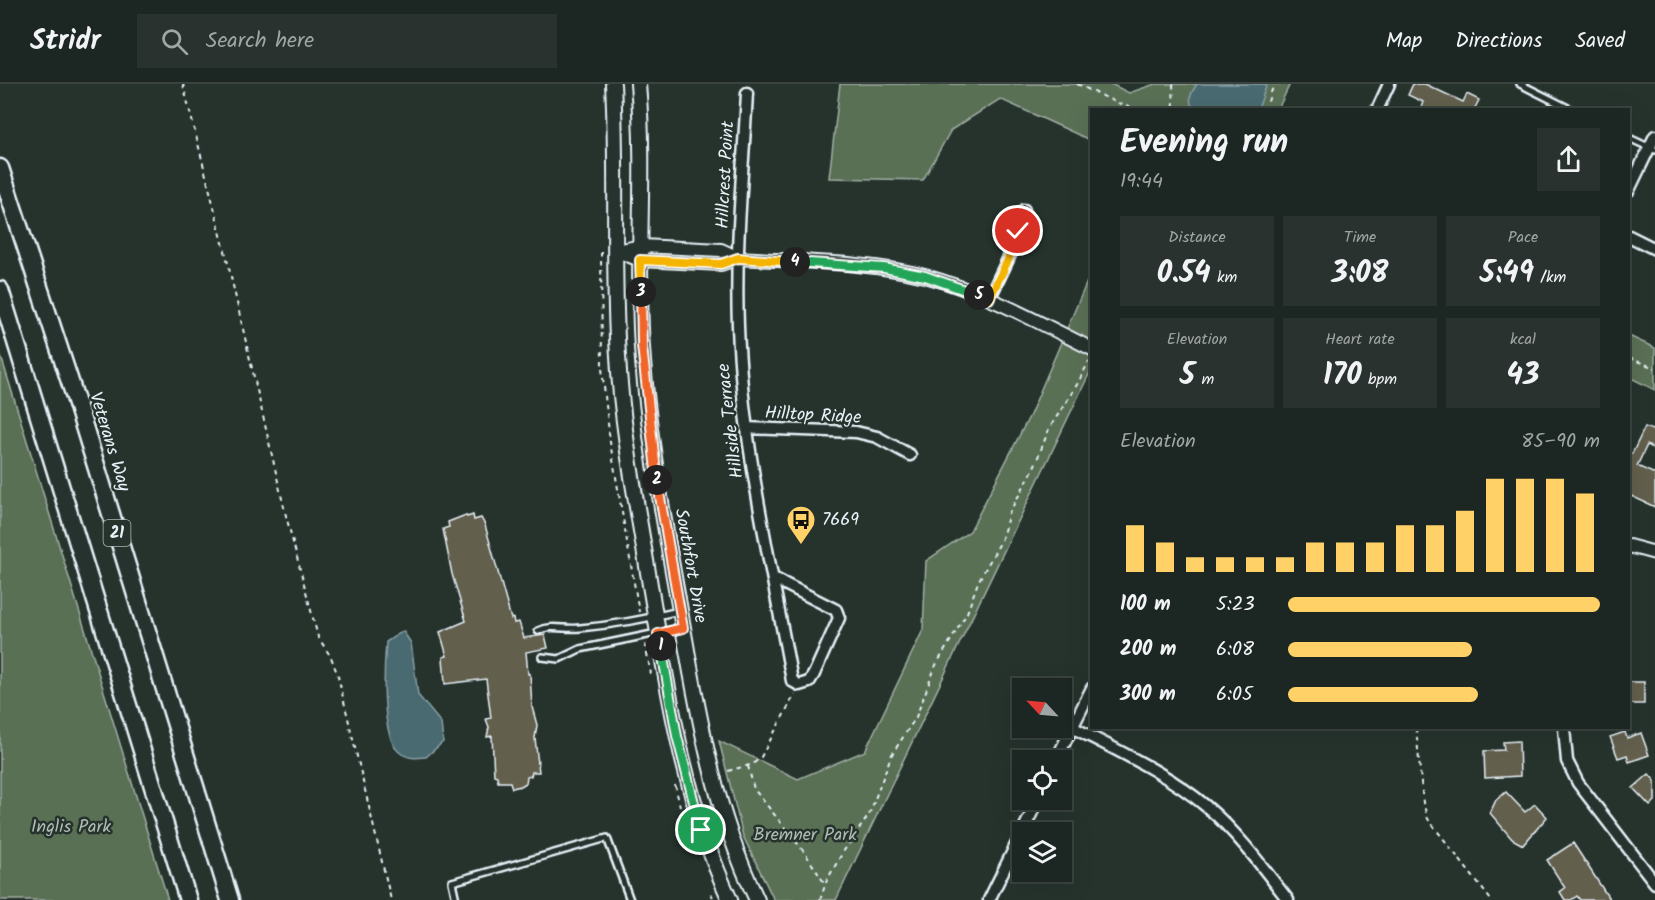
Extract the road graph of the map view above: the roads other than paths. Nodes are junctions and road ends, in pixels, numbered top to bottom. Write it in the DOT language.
graph roads {
  1 [pos="613,84"];
  2 [pos="638,84"];
  3 [pos="1389,84"];
  4 [pos="1520,84"];
  5 [pos="747,93"];
  6 [pos="1378,108"];
  7 [pos="1568,108"];
  8 [pos="1655,136"];
  9 [pos="1630,138"];
  10 [pos="1652,149"];
  11 [pos="0,168"];
  12 [pos="1630,188"];
  13 [pos="1024,210"];
  14 [pos="1630,236"];
  15 [pos="642,246"];
  16 [pos="1655,249"];
  17 [pos="617,251"];
  18 [pos="738,258"];
  19 [pos="640,260"];
  20 [pos="0,290"];
  21 [pos="989,299"];
  22 [pos="1090,348"];
  23 [pos="746,428"];
  24 [pos="910,455"];
  25 [pos="1630,546"];
  26 [pos="1655,553"];
  27 [pos="773,578"];
  28 [pos="680,611"];
  29 [pos="655,617"];
  30 [pos="683,628"];
  31 [pos="538,631"];
  32 [pos="658,634"];
  33 [pos="542,657"];
  34 [pos="1090,692"];
  35 [pos="1072,727"];
  36 [pos="1564,729"];
  37 [pos="1033,810"];
  38 [pos="1655,884"];
  39 [pos="188,900"];
  40 [pos="230,900"];
  41 [pos="456,900"];
  42 [pos="630,900"];
  43 [pos="730,900"];
  44 [pos="757,900"];
  45 [pos="989,900"];
  46 [pos="1288,900"];
  1 -- 17 [label="main road"];
  2 -- 15 [label="main road, Southfort Drive"];
  3 -- 6 [label="street"];
  4 -- 7 [label="lane"];
  5 -- 18 [label="street, Hillcrest Point"];
  8 -- 10 [label="street"];
  9 -- 10 [label="lane"];
  10 -- 12 [label="street"];
  11 -- 40 [label="main road, Veterans Way / 21"];
  13 -- 21 [label="street"];
  14 -- 16 [label="street"];
  15 -- 17 [label="street"];
  15 -- 18 [label="street"];
  15 -- 19 [label="main road, Southfort Drive"];
  17 -- 19 [label="street"];
  17 -- 29 [label="main road"];
  18 -- 19 [label="street"];
  18 -- 21 [label="street"];
  18 -- 23 [label="street, Hillside Terrace"];
  19 -- 28 [label="main road, Southfort Drive"];
  20 -- 39 [label="main road, 21"];
  21 -- 22 [label="street"];
  23 -- 24 [label="street, Hilltop Ridge"];
  23 -- 27 [label="street, Hillside Terrace"];
  25 -- 26 [label="street"];
  27 -- 27 [label="street, Hillside Terrace"];
  28 -- 29 [label="lane"];
  28 -- 30 [label="main road, Southfort Drive"];
  29 -- 31 [label="lane"];
  29 -- 32 [label="main road"];
  30 -- 32 [label="lane"];
  30 -- 44 [label="main road, Southfort Drive"];
  32 -- 33 [label="lane"];
  32 -- 43 [label="main road"];
  34 -- 35 [label="street"];
  35 -- 46 [label="street"];
  36 -- 38 [label="street"];
  37 -- 45 [label="street"];
  41 -- 42 [label="lane"];
}
